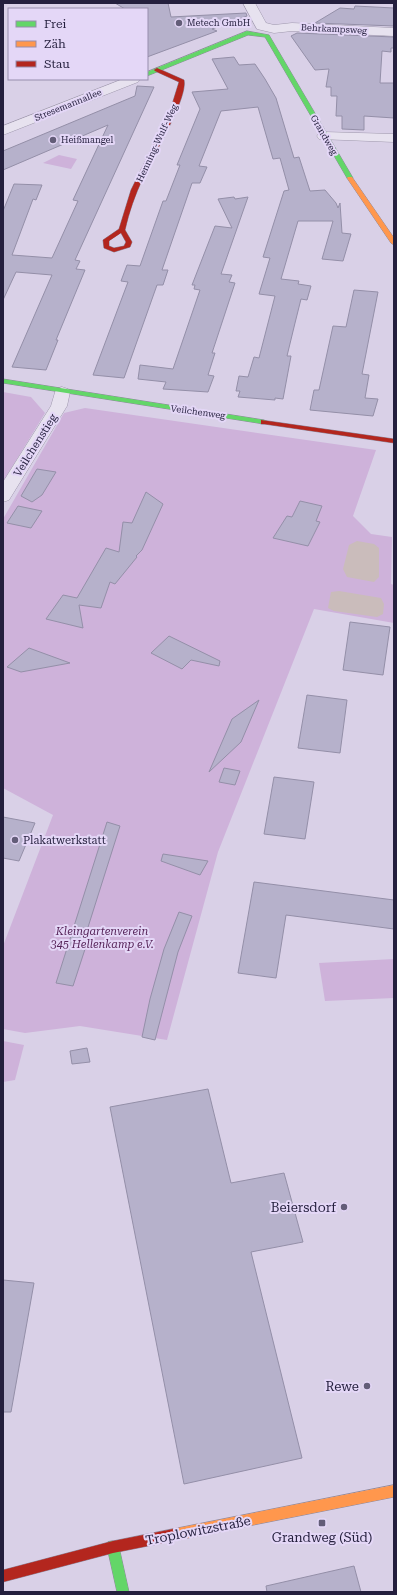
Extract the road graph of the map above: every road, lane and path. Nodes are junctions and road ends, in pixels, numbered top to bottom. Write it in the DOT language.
graph roads {
  1 [pos="249,3"];
  2 [pos="394,32"];
  3 [pos="157,70"];
  4 [pos="148,74"];
  5 [pos="132,80"];
  6 [pos="3,132"];
  7 [pos="324,136"];
  8 [pos="394,138"];
  9 [pos="122,230"];
  10 [pos="394,244"];
  11 [pos="3,381"];
  12 [pos="62,392"];
  13 [pos="394,441"];
  14 [pos="3,496"];
  15 [pos="394,1491"];
  16 [pos="113,1546"];
  17 [pos="3,1576"];
  18 [pos="123,1592"];
  1 -- 2 [label="street, Behrkampsweg"];
  3 -- 4 [label="street"];
  3 -- 7 [label="street, Grandweg"];
  3 -- 9 [label="street, Henning-Wulf-Weg"];
  5 -- 6 [label="street, Stresemannallee"];
  7 -- 8 [label="street"];
  7 -- 10 [label="street, Grandweg"];
  11 -- 12 [label="street, Veilchenweg"];
  12 -- 13 [label="street, Veilchenweg"];
  12 -- 14 [label="street, Veilchenstieg"];
  15 -- 16 [label="street, Troplowitzstraße"];
  16 -- 17 [label="street, Troplowitzstraße"];
  16 -- 18 [label="street"];
}
